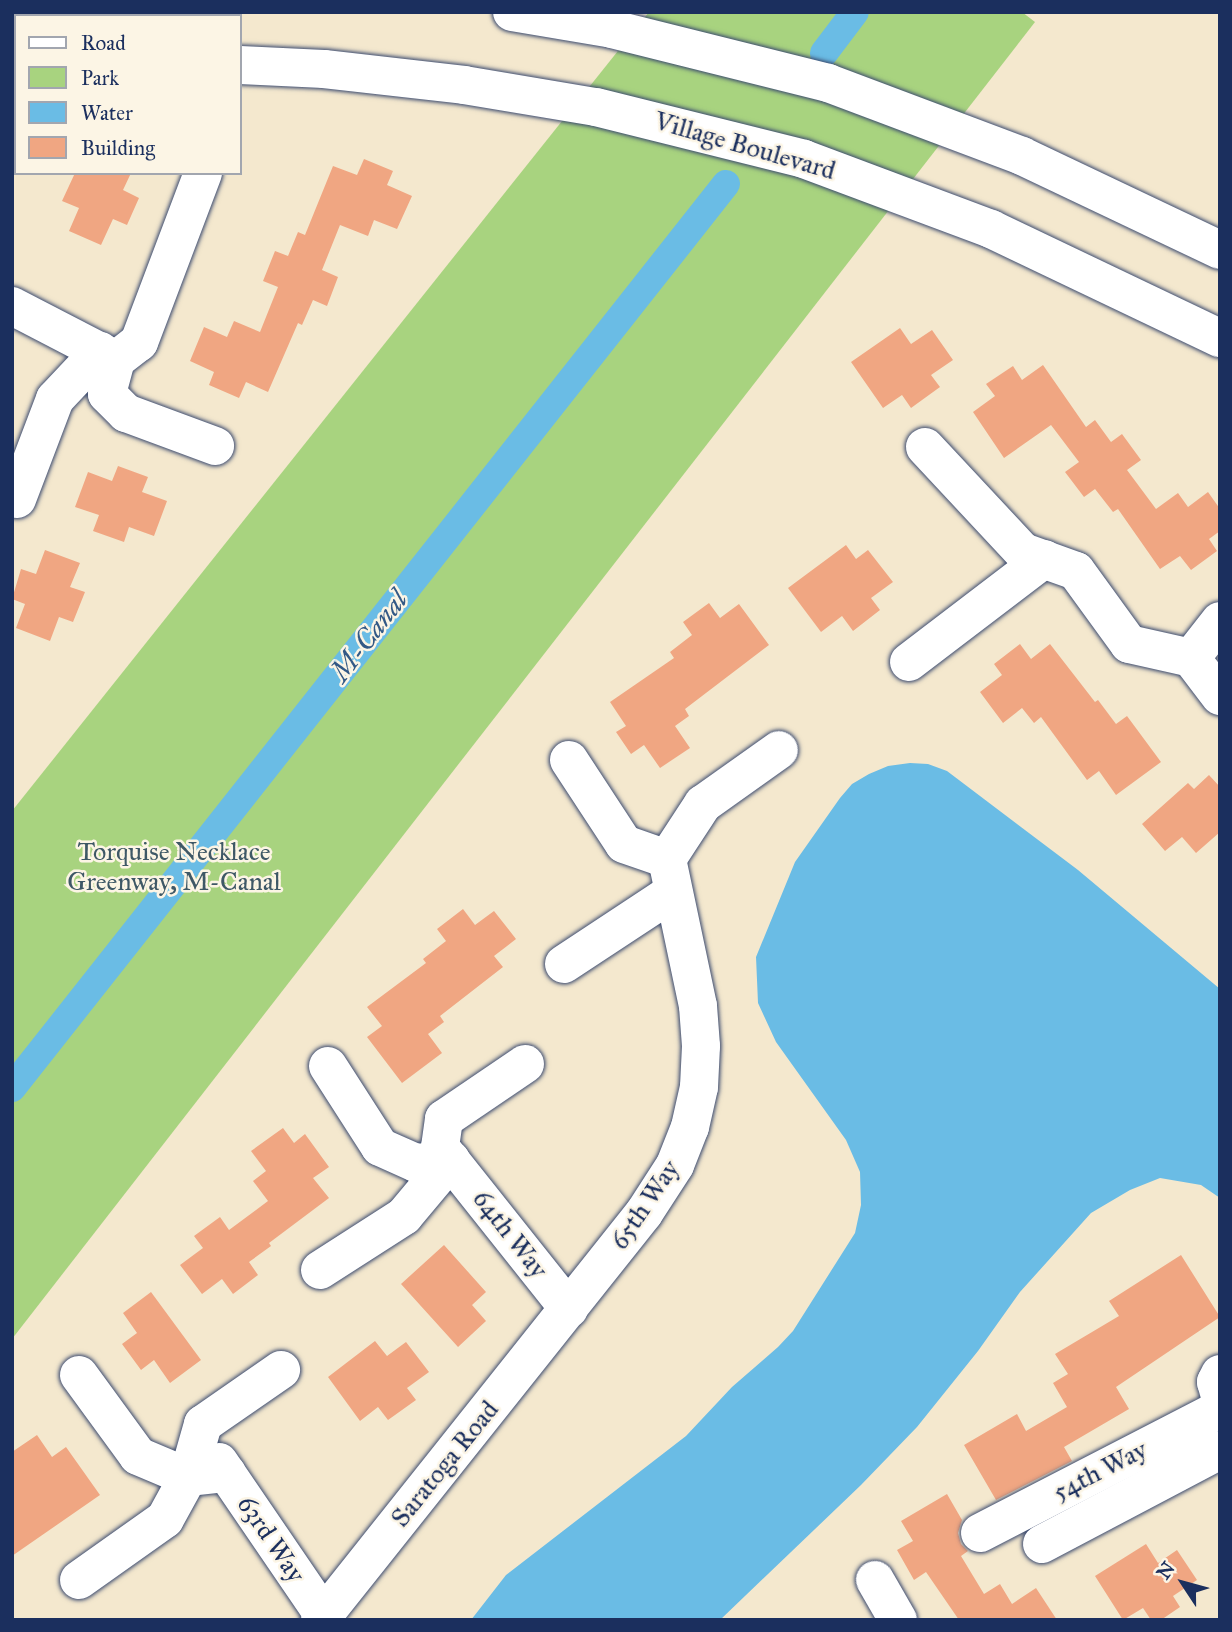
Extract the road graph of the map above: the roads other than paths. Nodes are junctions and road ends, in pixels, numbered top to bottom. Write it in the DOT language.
graph roads {
  1 [pos="512,12"];
  2 [pos="242,65"];
  3 [pos="202,175"];
  4 [pos="1220,250"];
  5 [pos="12,306"];
  6 [pos="1220,338"];
  7 [pos="108,355"];
  8 [pos="215,446"];
  9 [pos="925,447"];
  10 [pos="17,499"];
  11 [pos="1044,559"];
  12 [pos="1220,621"];
  13 [pos="1191,658"];
  14 [pos="909,662"];
  15 [pos="1220,696"];
  16 [pos="779,750"];
  17 [pos="569,760"];
  18 [pos="670,875"];
  19 [pos="564,964"];
  20 [pos="525,1064"];
  21 [pos="328,1066"];
  22 [pos="451,1160"];
  23 [pos="320,1270"];
  24 [pos="569,1309"];
  25 [pos="281,1370"];
  26 [pos="1220,1374"];
  27 [pos="79,1375"];
  28 [pos="1220,1396"];
  29 [pos="1220,1409"];
  30 [pos="1220,1450"];
  31 [pos="211,1471"];
  32 [pos="980,1533"];
  33 [pos="1042,1544"];
  34 [pos="79,1580"];
  35 [pos="875,1580"];
  36 [pos="322,1618"];
  37 [pos="898,1620"];
  1 -- 4 [label="street"];
  2 -- 6 [label="street, Village Boulevard"];
  3 -- 7 [label="street"];
  5 -- 7 [label="street"];
  7 -- 8 [label="street"];
  7 -- 10 [label="street"];
  9 -- 11 [label="street"];
  11 -- 13 [label="street"];
  11 -- 14 [label="street"];
  12 -- 13 [label="street"];
  13 -- 15 [label="street"];
  16 -- 18 [label="street"];
  17 -- 18 [label="street"];
  18 -- 19 [label="street"];
  18 -- 24 [label="street, 65th Way"];
  20 -- 22 [label="street"];
  21 -- 22 [label="street"];
  22 -- 23 [label="street"];
  22 -- 24 [label="street, 64th Way"];
  24 -- 36 [label="street, Saratoga Road"];
  25 -- 31 [label="street"];
  26 -- 28 [label="street"];
  27 -- 31 [label="street"];
  29 -- 32 [label="street, 54th Way"];
  30 -- 33 [label="street"];
  31 -- 34 [label="street"];
  31 -- 36 [label="street, 63rd Way"];
  35 -- 37 [label="street"];
}
